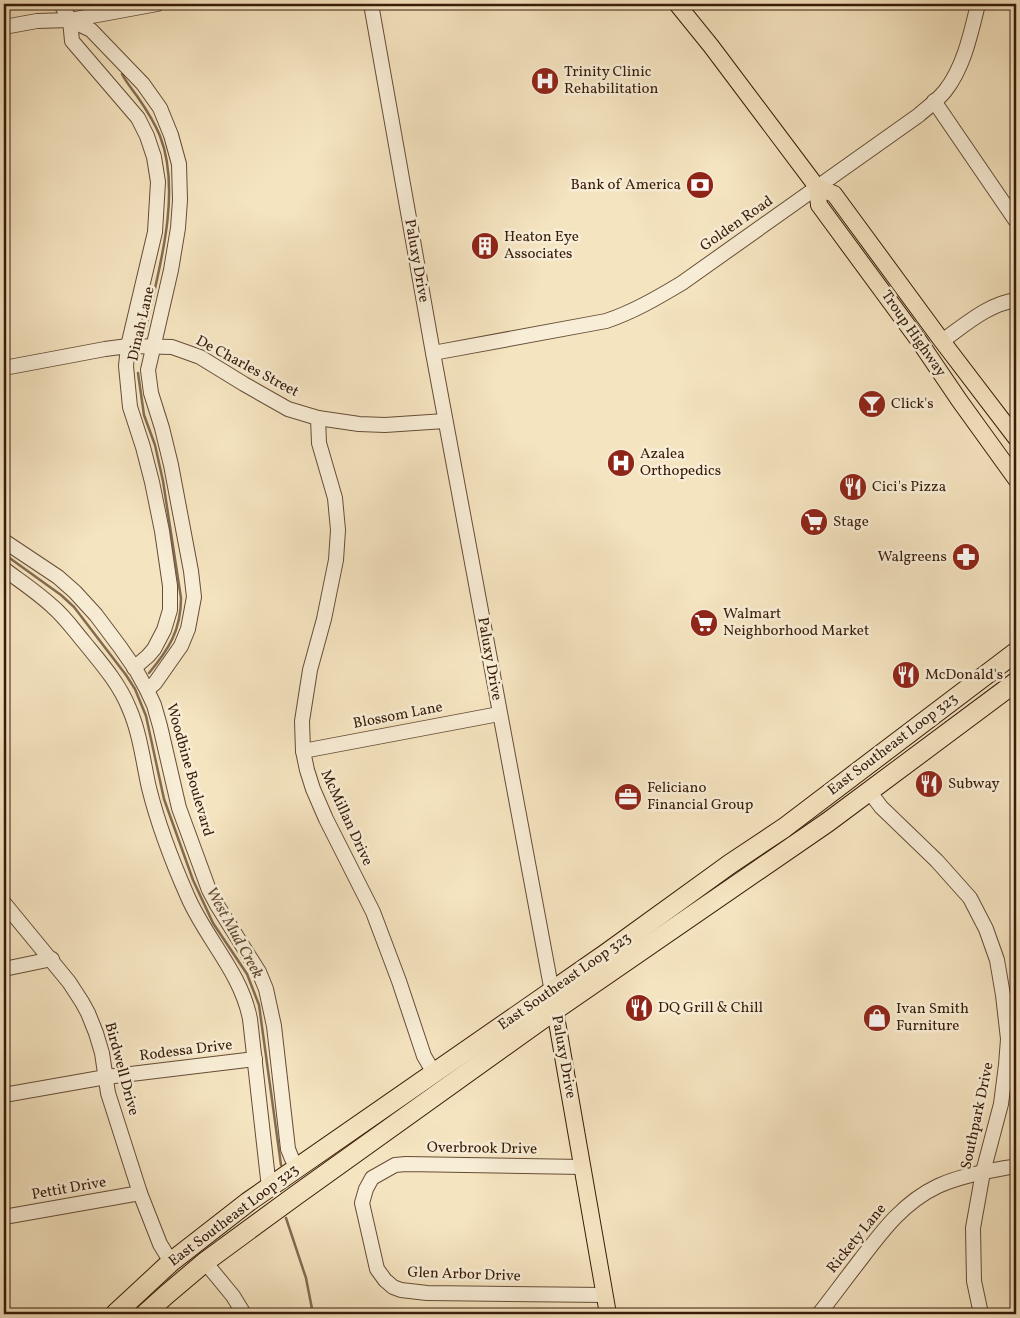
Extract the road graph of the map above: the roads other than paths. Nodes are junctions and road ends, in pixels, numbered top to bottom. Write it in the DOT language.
graph roads {
  1 [pos="61,4"];
  2 [pos="157,4"];
  3 [pos="371,4"];
  4 [pos="677,4"];
  5 [pos="978,4"];
  6 [pos="70,20"];
  7 [pos="4,27"];
  8 [pos="934,101"];
  9 [pos="817,187"];
  10 [pos="1016,221"];
  11 [pos="1016,300"];
  12 [pos="942,340"];
  13 [pos="128,346"];
  14 [pos="152,347"];
  15 [pos="432,353"];
  16 [pos="4,368"];
  17 [pos="318,418"];
  18 [pos="445,421"];
  19 [pos="1016,438"];
  20 [pos="1016,479"];
  21 [pos="4,542"];
  22 [pos="4,569"];
  23 [pos="1016,652"];
  24 [pos="134,668"];
  25 [pos="1016,682"];
  26 [pos="147,690"];
  27 [pos="499,714"];
  28 [pos="303,750"];
  29 [pos="868,791"];
  30 [pos="4,903"];
  31 [pos="52,959"];
  32 [pos="4,968"];
  33 [pos="553,1001"];
  34 [pos="255,1058"];
  35 [pos="434,1073"];
  36 [pos="106,1077"];
  37 [pos="4,1095"];
  38 [pos="583,1166"];
  39 [pos="1016,1166"];
  40 [pos="298,1167"];
  41 [pos="382,1172"];
  42 [pos="983,1172"];
  43 [pos="269,1188"];
  44 [pos="140,1193"];
  45 [pos="4,1218"];
  46 [pos="171,1262"];
  47 [pos="205,1262"];
  48 [pos="605,1295"];
  49 [pos="115,1314"];
  50 [pos="145,1314"];
  51 [pos="244,1314"];
  52 [pos="608,1314"];
  53 [pos="819,1314"];
  54 [pos="981,1314"];
  1 -- 6 [label="street, Dinah Lane"];
  2 -- 6 [label="street"];
  3 -- 15 [label="street, Paluxy Drive"];
  4 -- 9 [label="main road, Troup Highway"];
  5 -- 8 [label="street, Golden Road"];
  6 -- 7 [label="street"];
  6 -- 13 [label="street, Dinah Lane"];
  6 -- 14 [label="street, Dinah Lane"];
  8 -- 9 [label="street, Golden Road"];
  8 -- 10 [label="street"];
  9 -- 12 [label="main road, Troup Highway"];
  9 -- 15 [label="street, Golden Road"];
  9 -- 20 [label="main road, Troup Highway"];
  11 -- 12 [label="street"];
  12 -- 19 [label="main road, Troup Highway"];
  13 -- 14 [label="street, De Charles Street"];
  13 -- 16 [label="street, De Charles Street"];
  13 -- 24 [label="street, Dinah Lane"];
  14 -- 17 [label="street, De Charles Street"];
  14 -- 26 [label="street, Dinah Lane"];
  15 -- 18 [label="street, Paluxy Drive"];
  17 -- 18 [label="street, De Charles Street"];
  17 -- 28 [label="street, McMillan Drive"];
  18 -- 27 [label="street, Paluxy Drive"];
  21 -- 24 [label="street, Woodbine Boulevard"];
  22 -- 34 [label="street"];
  23 -- 33 [label="highway, East Southeast Loop 323"];
  24 -- 26 [label="street, Woodbine Boulevard"];
  25 -- 29 [label="highway, East Southeast Loop 323"];
  26 -- 40 [label="street, Woodbine Boulevard"];
  27 -- 28 [label="street, Blossom Lane"];
  27 -- 33 [label="street, Paluxy Drive"];
  28 -- 35 [label="street, McMillan Drive"];
  29 -- 33 [label="highway, East Southeast Loop 323"];
  29 -- 42 [label="street, Southpark Drive"];
  30 -- 31 [label="street, Birdwell Drive"];
  31 -- 32 [label="street"];
  31 -- 36 [label="street, Birdwell Drive"];
  33 -- 35 [label="highway, East Southeast Loop 323"];
  33 -- 38 [label="main road, Paluxy Drive"];
  33 -- 47 [label="highway, East Southeast Loop 323"];
  34 -- 36 [label="street, Rodessa Drive"];
  34 -- 43 [label="street"];
  35 -- 40 [label="highway, East Southeast Loop 323"];
  36 -- 37 [label="street, Rodessa Drive"];
  36 -- 44 [label="street, Birdwell Drive"];
  38 -- 41 [label="street, Overbrook Drive"];
  38 -- 48 [label="main road, Paluxy Drive"];
  39 -- 42 [label="street, Rickety Lane"];
  40 -- 43 [label="highway, East Southeast Loop 323"];
  41 -- 48 [label="street, Glen Arbor Drive"];
  42 -- 53 [label="street, Rickety Lane"];
  42 -- 54 [label="street, Southpark Drive"];
  43 -- 46 [label="highway, East Southeast Loop 323"];
  44 -- 45 [label="street, Pettit Drive"];
  44 -- 46 [label="street, Birdwell Drive"];
  46 -- 49 [label="highway, East Southeast Loop 323"];
  47 -- 50 [label="highway, East Southeast Loop 323"];
  47 -- 51 [label="street"];
  48 -- 52 [label="main road, Paluxy Drive"];
}
